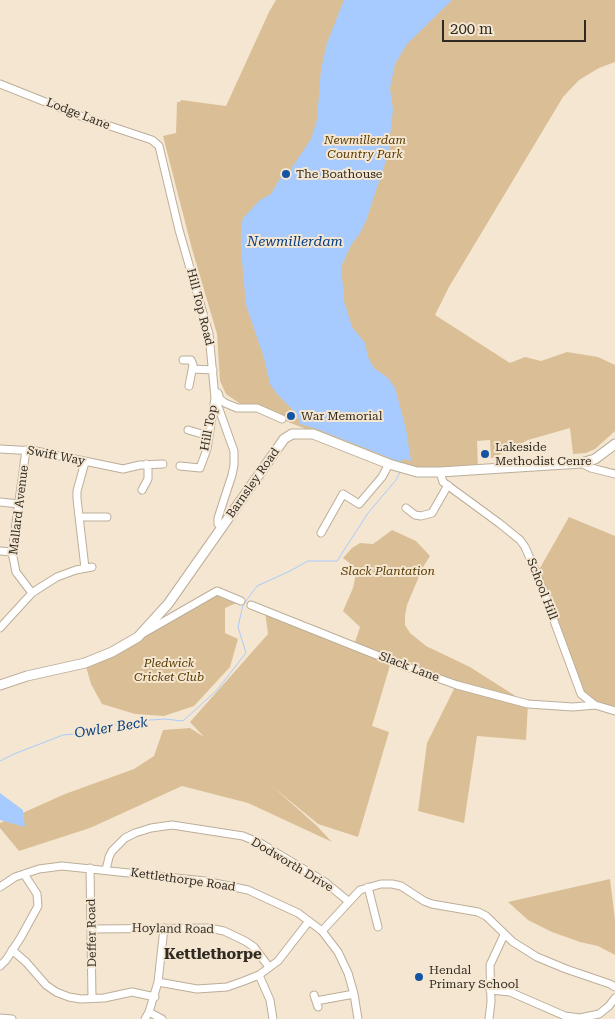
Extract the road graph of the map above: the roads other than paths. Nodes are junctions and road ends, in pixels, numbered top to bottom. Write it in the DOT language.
graph roads {
  1 [pos="0,84"];
  2 [pos="156,143"];
  3 [pos="183,360"];
  4 [pos="193,369"];
  5 [pos="213,370"];
  6 [pos="189,386"];
  7 [pos="215,386"];
  8 [pos="215,398"];
  9 [pos="282,419"];
  10 [pos="188,430"];
  11 [pos="209,436"];
  12 [pos="615,444"];
  13 [pos="0,449"];
  14 [pos="26,450"];
  15 [pos="85,462"];
  16 [pos="581,463"];
  17 [pos="146,464"];
  18 [pos="163,464"];
  19 [pos="389,464"];
  20 [pos="180,466"];
  21 [pos="440,472"];
  22 [pos="615,474"];
  23 [pos="448,485"];
  24 [pos="142,490"];
  25 [pos="0,502"];
  26 [pos="19,504"];
  27 [pos="406,508"];
  28 [pos="103,514"];
  29 [pos="79,517"];
  30 [pos="222,528"];
  31 [pos="320,533"];
  32 [pos="0,551"];
  33 [pos="12,552"];
  34 [pos="32,593"];
  35 [pos="241,601"];
  36 [pos="251,605"];
  37 [pos="1,625"];
  38 [pos="138,637"];
  39 [pos="0,685"];
  40 [pos="581,694"];
  41 [pos="595,705"];
  42 [pos="573,707"];
  43 [pos="615,711"];
  44 [pos="90,868"];
  45 [pos="106,870"];
  46 [pos="24,874"];
  47 [pos="0,887"];
  48 [pos="368,887"];
  49 [pos="348,901"];
  50 [pos="310,921"];
  51 [pos="378,927"];
  52 [pos="164,928"];
  53 [pos="92,929"];
  54 [pos="322,931"];
  55 [pos="504,935"];
  56 [pos="12,950"];
  57 [pos="0,966"];
  58 [pos="269,967"];
  59 [pos="259,975"];
  60 [pos="158,982"];
  61 [pos="615,987"];
  62 [pos="490,990"];
  63 [pos="354,994"];
  64 [pos="155,997"];
  65 [pos="92,998"];
  66 [pos="615,998"];
  67 [pos="316,1001"];
  68 [pos="147,1016"];
  69 [pos="0,1018"];
  70 [pos="12,1019"];
  71 [pos="162,1019"];
  72 [pos="273,1019"];
  73 [pos="358,1019"];
  74 [pos="489,1019"];
  1 -- 2 [label="street, Lodge Lane"];
  2 -- 5 [label="street, Hill Top Road"];
  3 -- 4 [label="street"];
  4 -- 5 [label="street"];
  4 -- 6 [label="street"];
  5 -- 7 [label="street, Hill Top Road"];
  7 -- 8 [label="street, Hill Top Road"];
  7 -- 9 [label="street"];
  8 -- 11 [label="street, Hill Top"];
  8 -- 30 [label="street, Hill Top Road"];
  10 -- 11 [label="street"];
  11 -- 20 [label="street, Hill Top"];
  12 -- 16 [label="main road, Barnsley Road"];
  13 -- 14 [label="street, Swift Way"];
  14 -- 15 [label="street, Swift Way"];
  14 -- 26 [label="street, Mallard Avenue"];
  15 -- 17 [label="street, Swift Way"];
  15 -- 29 [label="street"];
  16 -- 21 [label="main road, Barnsley Road"];
  16 -- 22 [label="street"];
  17 -- 18 [label="street"];
  17 -- 24 [label="street"];
  19 -- 21 [label="main road, Barnsley Road"];
  19 -- 30 [label="main road, Barnsley Road"];
  19 -- 31 [label="street"];
  21 -- 23 [label="street, School Hill"];
  23 -- 27 [label="street"];
  23 -- 40 [label="street, School Hill"];
  25 -- 26 [label="street"];
  26 -- 33 [label="street, Mallard Avenue"];
  28 -- 29 [label="street"];
  29 -- 34 [label="street"];
  30 -- 38 [label="main road, Barnsley Road"];
  32 -- 33 [label="street"];
  33 -- 34 [label="street, Mallard Avenue"];
  34 -- 37 [label="street"];
  35 -- 38 [label="street"];
  36 -- 42 [label="street, Slack Lane"];
  38 -- 39 [label="main road, Barnsley Road"];
  40 -- 41 [label="street"];
  40 -- 42 [label="street"];
  41 -- 42 [label="street, Slack Lane"];
  41 -- 43 [label="street"];
  44 -- 45 [label="street, Kettlethorpe Road"];
  44 -- 46 [label="street, Kettlethorpe Road"];
  44 -- 53 [label="street, Deffer Road"];
  45 -- 49 [label="street, Dodworth Drive"];
  45 -- 50 [label="street, Kettlethorpe Road"];
  46 -- 47 [label="street, Kettlethorpe Road"];
  46 -- 56 [label="street"];
  48 -- 49 [label="street"];
  48 -- 51 [label="street"];
  48 -- 55 [label="street"];
  49 -- 54 [label="street"];
  50 -- 54 [label="street, Kettlethorpe Road"];
  50 -- 58 [label="street"];
  52 -- 53 [label="street, Hoyland Road"];
  52 -- 58 [label="street, Hoyland Road"];
  52 -- 60 [label="street"];
  53 -- 65 [label="street, Deffer Road"];
  54 -- 63 [label="street, Kettlethorpe Road"];
  55 -- 61 [label="street"];
  55 -- 62 [label="street"];
  56 -- 57 [label="street"];
  56 -- 65 [label="street"];
  58 -- 59 [label="street"];
  59 -- 60 [label="street"];
  59 -- 72 [label="street"];
  60 -- 64 [label="street"];
  62 -- 66 [label="street"];
  62 -- 74 [label="street"];
  63 -- 67 [label="street"];
  63 -- 73 [label="street, Kettlethorpe Road"];
  64 -- 65 [label="street"];
  64 -- 68 [label="street"];
  68 -- 71 [label="street"];
  69 -- 70 [label="street"];
}
